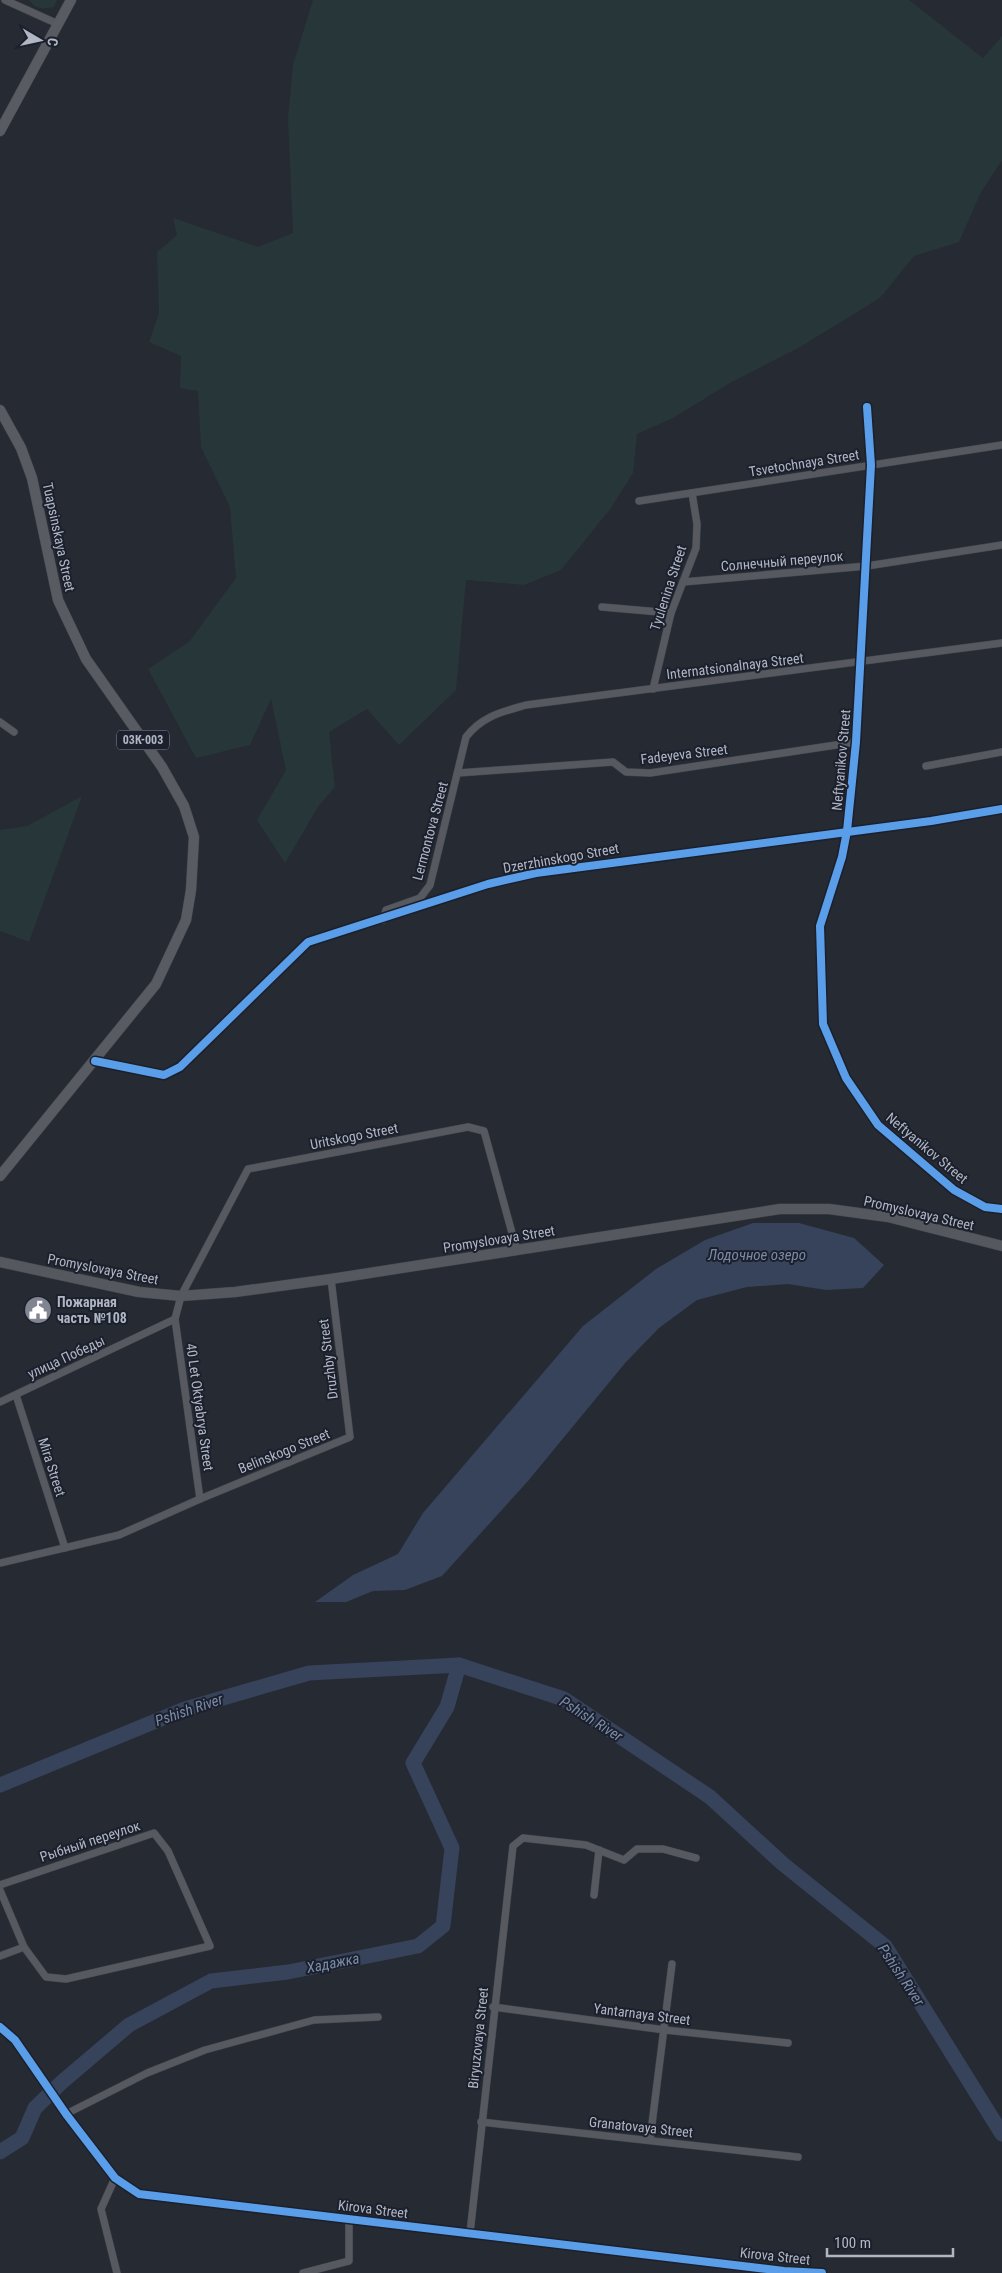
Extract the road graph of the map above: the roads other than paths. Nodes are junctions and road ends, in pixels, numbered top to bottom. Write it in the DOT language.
graph roads {
  1 [pos="5,0"];
  2 [pos="71,0"];
  3 [pos="58,24"];
  4 [pos="0,131"];
  5 [pos="868,408"];
  6 [pos="0,410"];
  7 [pos="1002,445"];
  8 [pos="871,465"];
  9 [pos="692,493"];
  10 [pos="639,501"];
  11 [pos="1002,545"];
  12 [pos="867,566"];
  13 [pos="683,582"];
  14 [pos="602,608"];
  15 [pos="671,613"];
  16 [pos="1002,642"];
  17 [pos="861,662"];
  18 [pos="653,689"];
  19 [pos="0,722"];
  20 [pos="475,726"];
  21 [pos="14,732"];
  22 [pos="856,742"];
  23 [pos="1002,752"];
  24 [pos="926,766"];
  25 [pos="458,773"];
  26 [pos="1002,808"];
  27 [pos="847,831"];
  28 [pos="383,920"];
  29 [pos="94,1062"];
  30 [pos="0,1176"];
  31 [pos="1002,1209"];
  32 [pos="1002,1246"];
  33 [pos="517,1251"];
  34 [pos="0,1262"];
  35 [pos="331,1279"];
  36 [pos="181,1296"];
  37 [pos="175,1320"];
  38 [pos="16,1395"];
  39 [pos="0,1402"];
  40 [pos="350,1437"];
  41 [pos="200,1499"];
  42 [pos="65,1548"];
  43 [pos="0,1564"];
  44 [pos="599,1850"];
  45 [pos="696,1858"];
  46 [pos="0,1885"];
  47 [pos="0,1890"];
  48 [pos="594,1895"];
  49 [pos="24,1947"];
  50 [pos="0,1956"];
  51 [pos="672,1964"];
  52 [pos="493,2007"];
  53 [pos="378,2017"];
  54 [pos="0,2027"];
  55 [pos="665,2030"];
  56 [pos="788,2043"];
  57 [pos="64,2111"];
  58 [pos="481,2122"];
  59 [pos="650,2140"];
  60 [pos="798,2157"];
  61 [pos="116,2178"];
  62 [pos="349,2219"];
  63 [pos="470,2233"];
  64 [pos="117,2273"];
  65 [pos="303,2273"];
  66 [pos="822,2273"];
  1 -- 3 [label="street"];
  2 -- 3 [label="main road"];
  3 -- 4 [label="main road"];
  5 -- 8 [label="street, Neftyanikov Street"];
  6 -- 29 [label="main road, Tuapsinskaya Street / 03К-003"];
  7 -- 8 [label="street, Tsvetochnaya Street"];
  8 -- 9 [label="street, Tsvetochnaya Street"];
  8 -- 12 [label="street, Neftyanikov Street"];
  9 -- 10 [label="street, Tsvetochnaya Street"];
  9 -- 13 [label="street, Tyulenina Street"];
  11 -- 12 [label="street, Солнечный переулок"];
  12 -- 13 [label="street, Солнечный переулок"];
  12 -- 17 [label="street, Neftyanikov Street"];
  13 -- 15 [label="street, Tyulenina Street"];
  14 -- 15 [label="street"];
  15 -- 18 [label="street, Tyulenina Street"];
  16 -- 17 [label="street, Internatsionalnaya Street"];
  17 -- 18 [label="street, Internatsionalnaya Street"];
  17 -- 22 [label="street, Neftyanikov Street"];
  18 -- 20 [label="street, Internatsionalnaya Street"];
  19 -- 21 [label="street"];
  20 -- 25 [label="street, Lermontova Street"];
  22 -- 25 [label="street, Fadeyeva Street"];
  22 -- 27 [label="street, Neftyanikov Street"];
  23 -- 24 [label="street"];
  25 -- 28 [label="street, Lermontova Street"];
  26 -- 27 [label="street, Dzerzhinskogo Street"];
  27 -- 28 [label="street, Dzerzhinskogo Street"];
  27 -- 31 [label="street, Neftyanikov Street"];
  28 -- 29 [label="street, Dzerzhinskogo Street"];
  29 -- 30 [label="main road, 03К-003"];
  32 -- 33 [label="main road, Promyslovaya Street"];
  33 -- 35 [label="main road, Promyslovaya Street"];
  33 -- 36 [label="street, Uritskogo Street"];
  34 -- 36 [label="main road, Promyslovaya Street"];
  35 -- 36 [label="main road, Promyslovaya Street"];
  35 -- 40 [label="street, Druzhby Street"];
  36 -- 37 [label="street"];
  37 -- 38 [label="street, улица Победы"];
  37 -- 41 [label="street, 40 Let Oktyabrya Street"];
  38 -- 39 [label="street, улица Победы"];
  38 -- 42 [label="street, Mira Street"];
  40 -- 41 [label="street, Belinskogo Street"];
  41 -- 42 [label="street"];
  42 -- 43 [label="street"];
  44 -- 45 [label="street"];
  44 -- 48 [label="street"];
  44 -- 52 [label="street, Biryuzovaya Street"];
  46 -- 49 [label="street, Рыбный переулок"];
  47 -- 49 [label="street"];
  49 -- 50 [label="street"];
  51 -- 55 [label="street"];
  52 -- 55 [label="street, Yantarnaya Street"];
  52 -- 58 [label="street, Biryuzovaya Street"];
  53 -- 57 [label="street"];
  54 -- 57 [label="street, Kirova Street"];
  55 -- 56 [label="street, Yantarnaya Street"];
  55 -- 59 [label="street"];
  57 -- 61 [label="street, Kirova Street"];
  58 -- 59 [label="street, Granatovaya Street"];
  58 -- 63 [label="street, Biryuzovaya Street"];
  59 -- 60 [label="street, Granatovaya Street"];
  61 -- 62 [label="street, Kirova Street"];
  61 -- 64 [label="street"];
  62 -- 63 [label="street, Kirova Street"];
  62 -- 65 [label="street"];
  63 -- 66 [label="street, Kirova Street"];
}
